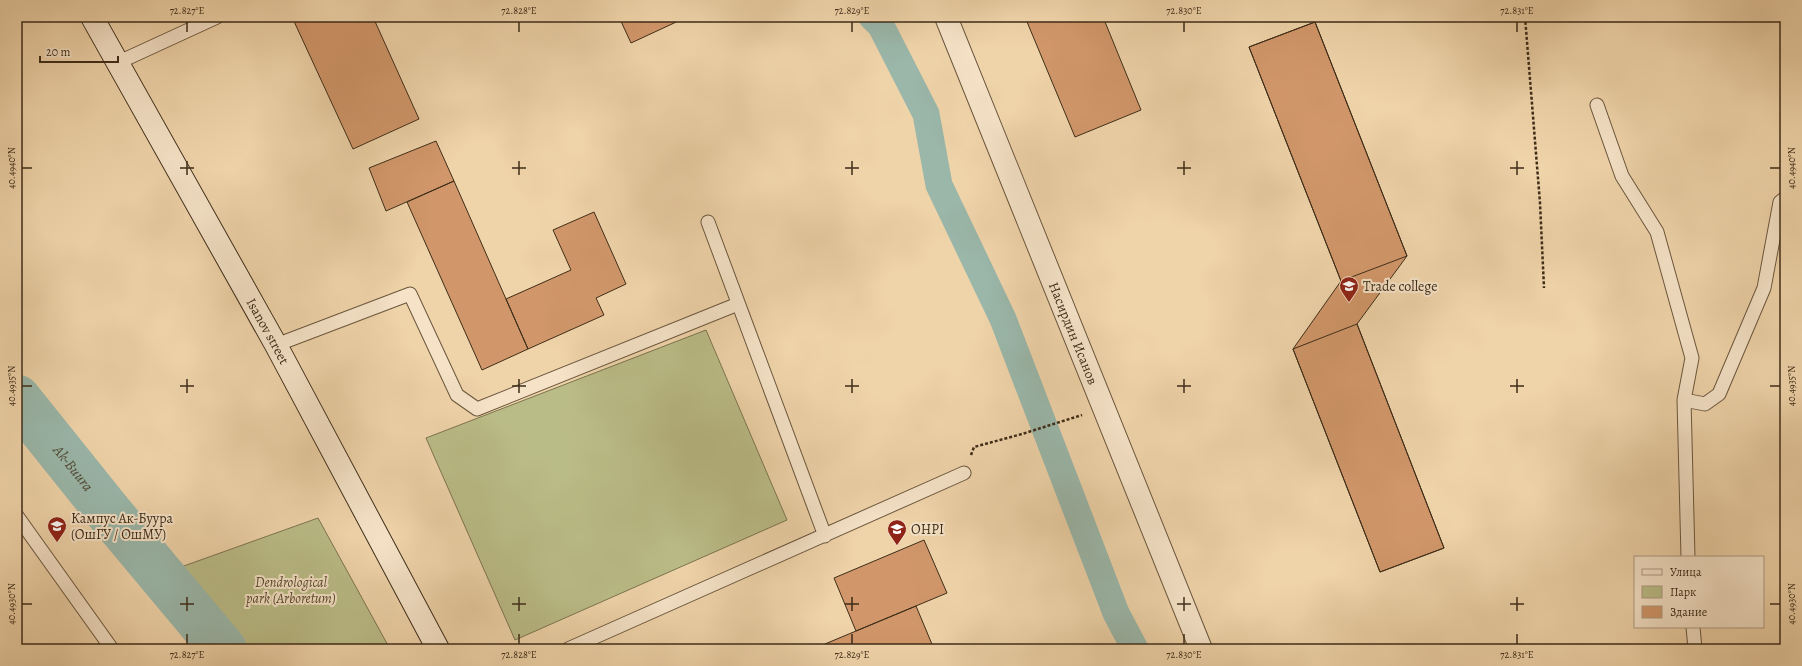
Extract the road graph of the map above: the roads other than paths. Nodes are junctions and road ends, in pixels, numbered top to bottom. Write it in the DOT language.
graph roads {
  1 [pos="92,17"];
  2 [pos="216,17"];
  3 [pos="946,17"];
  4 [pos="117,63"];
  5 [pos="1597,105"];
  6 [pos="1785,198"];
  7 [pos="708,222"];
  8 [pos="738,304"];
  9 [pos="276,345"];
  10 [pos="1684,400"];
  11 [pos="964,473"];
  12 [pos="17,516"];
  13 [pos="824,536"];
  14 [pos="1688,556"];
  15 [pos="1693,628"];
  16 [pos="112,649"];
  17 [pos="438,649"];
  18 [pos="568,649"];
  19 [pos="1202,649"];
  20 [pos="1695,649"];
  1 -- 4 [label="main road, Isanov street"];
  2 -- 4 [label="lane"];
  3 -- 19 [label="main road, Насирдин Исанов"];
  4 -- 9 [label="main road, Isanov street"];
  5 -- 10 [label="lane"];
  6 -- 10 [label="lane"];
  7 -- 8 [label="lane"];
  8 -- 9 [label="lane"];
  8 -- 13 [label="lane"];
  9 -- 17 [label="main road, Isanov street"];
  10 -- 14 [label="lane"];
  11 -- 13 [label="lane"];
  12 -- 16 [label="lane"];
  13 -- 18 [label="lane"];
  15 -- 20 [label="lane"];
}
